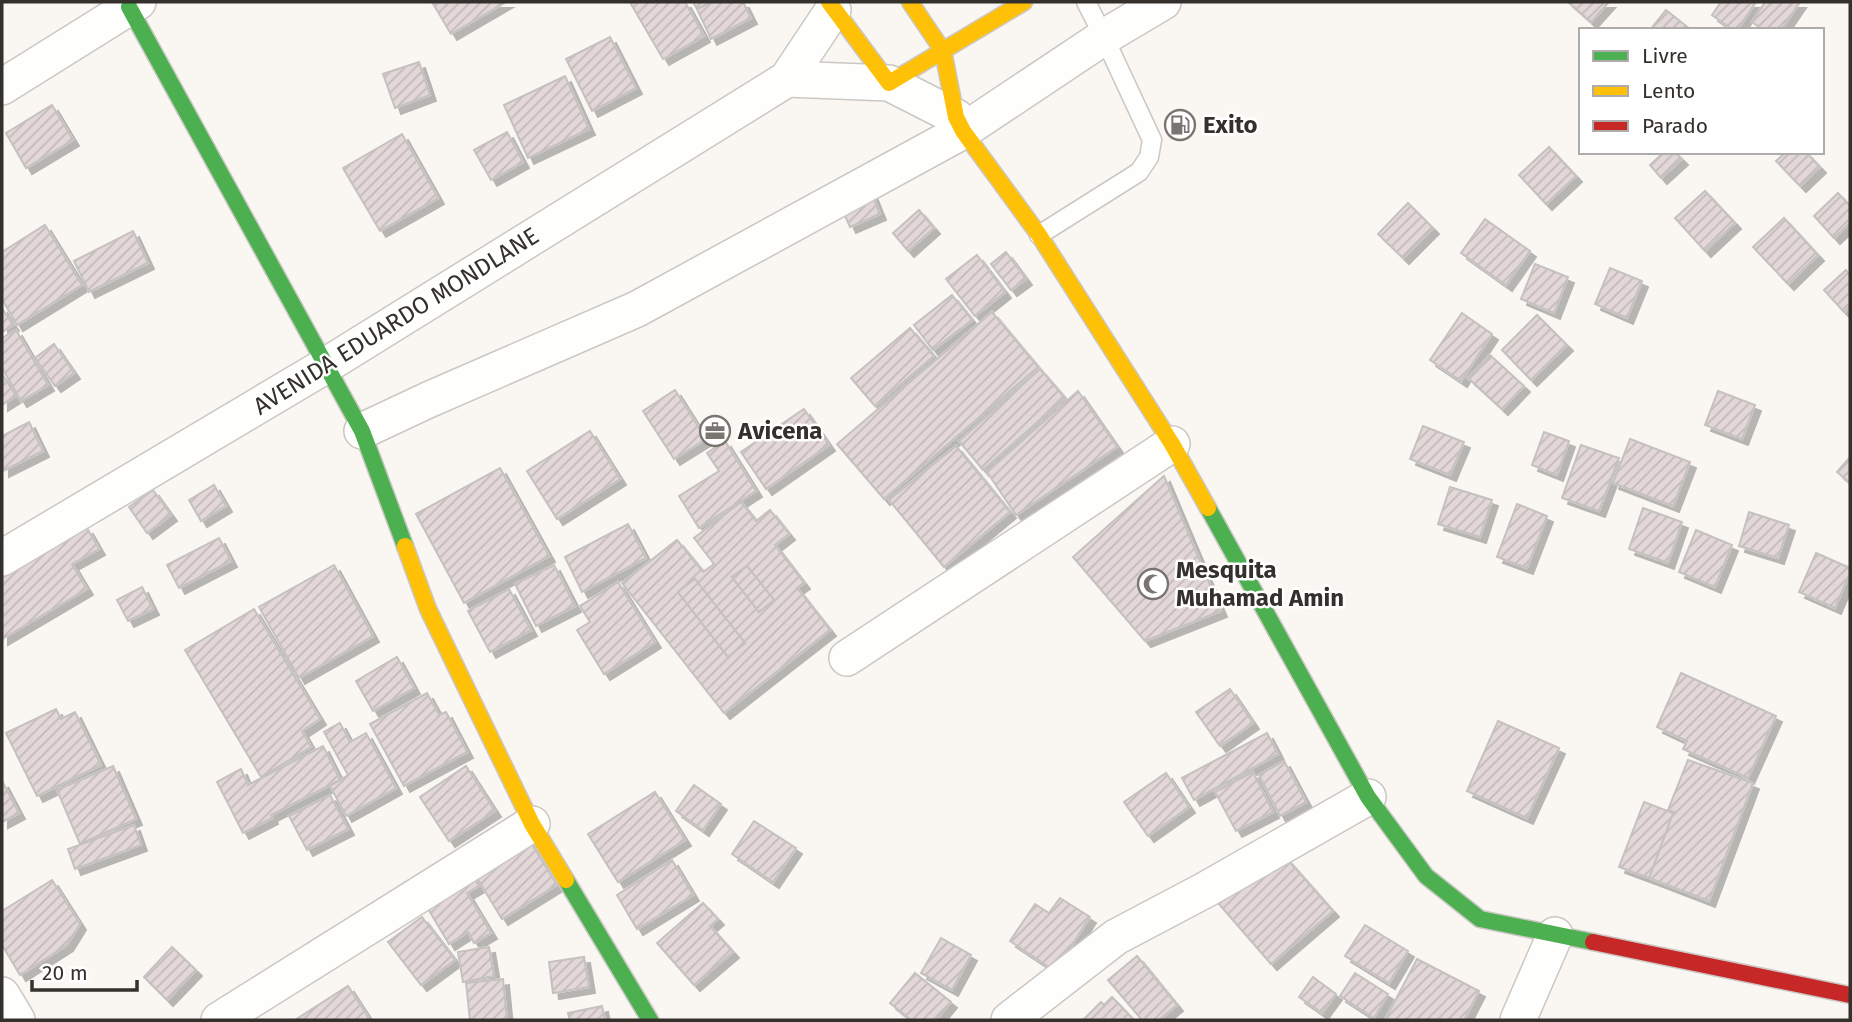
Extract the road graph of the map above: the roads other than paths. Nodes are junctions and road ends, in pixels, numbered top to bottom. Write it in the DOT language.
graph roads {
  1 [pos="910,2"];
  2 [pos="1024,2"];
  3 [pos="1086,2"];
  4 [pos="1163,2"];
  5 [pos="133,4"];
  6 [pos="837,4"];
  7 [pos="1104,37"];
  8 [pos="943,51"];
  9 [pos="787,79"];
  10 [pos="889,83"];
  11 [pos="2,88"];
  12 [pos="959,124"];
  13 [pos="1039,236"];
  14 [pos="326,366"];
  15 [pos="362,431"];
  16 [pos="1172,444"];
  17 [pos="2,558"];
  18 [pos="847,658"];
  19 [pos="1368,797"];
  20 [pos="532,824"];
  21 [pos="1555,935"];
  22 [pos="2,995"];
  23 [pos="1850,995"];
  24 [pos="17,1020"];
  25 [pos="219,1020"];
  26 [pos="650,1020"];
  27 [pos="1009,1020"];
  28 [pos="1518,1020"];
  1 -- 8 [label="street"];
  2 -- 8 [label="street"];
  3 -- 7 [label="lane"];
  4 -- 7 [label="street"];
  5 -- 11 [label="street"];
  5 -- 14 [label="street"];
  6 -- 9 [label="street, AVENIDA EDUARDO MONDLANE"];
  6 -- 10 [label="street"];
  7 -- 12 [label="street"];
  7 -- 13 [label="lane"];
  8 -- 10 [label="street"];
  8 -- 12 [label="street"];
  9 -- 10 [label="street"];
  9 -- 14 [label="street, AVENIDA EDUARDO MONDLANE"];
  10 -- 12 [label="street"];
  12 -- 13 [label="street"];
  12 -- 15 [label="street"];
  13 -- 16 [label="street"];
  14 -- 15 [label="street"];
  14 -- 17 [label="street, AVENIDA EDUARDO MONDLANE"];
  15 -- 20 [label="street"];
  16 -- 18 [label="street"];
  16 -- 19 [label="street"];
  19 -- 21 [label="street"];
  19 -- 27 [label="street"];
  20 -- 25 [label="street"];
  20 -- 26 [label="street"];
  21 -- 23 [label="street"];
  21 -- 28 [label="street"];
  22 -- 24 [label="street"];
}
